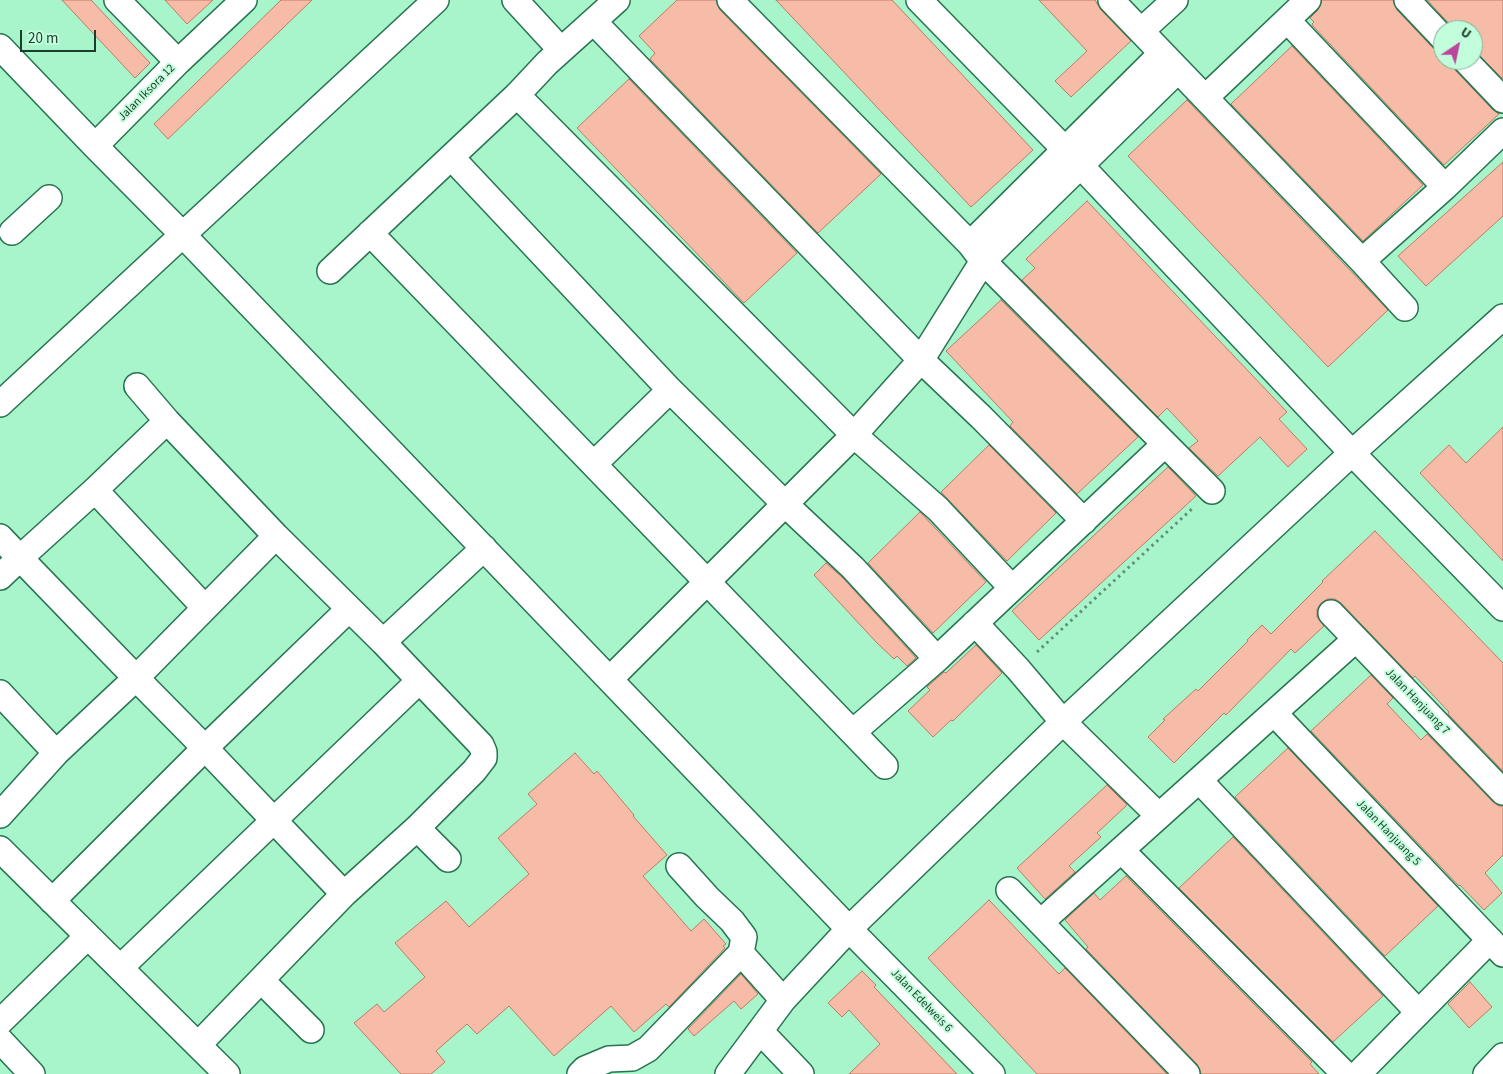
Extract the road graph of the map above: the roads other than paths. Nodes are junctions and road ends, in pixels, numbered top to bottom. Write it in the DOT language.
graph roads {
  1 [pos="117,0"];
  2 [pos="244,0"];
  3 [pos="436,0"];
  4 [pos="515,0"];
  5 [pos="617,0"];
  6 [pos="730,0"];
  7 [pos="919,0"];
  8 [pos="1111,0"];
  9 [pos="1175,0"];
  10 [pos="1308,0"];
  11 [pos="1407,0"];
  12 [pos="1287,20"];
  13 [pos="594,22"];
  14 [pos="1433,27"];
  15 [pos="1141,32"];
  16 [pos="0,47"];
  17 [pos="561,50"];
  18 [pos="178,62"];
  19 [pos="1170,62"];
  20 [pos="1474,70"];
  21 [pos="517,95"];
  22 [pos="1206,97"];
  23 [pos="1503,100"];
  24 [pos="1503,131"];
  25 [pos="95,146"];
  26 [pos="452,157"];
  27 [pos="1073,157"];
  28 [pos="1445,186"];
  29 [pos="49,198"];
  30 [pos="4,232"];
  31 [pos="370,233"];
  32 [pos="183,235"];
  33 [pos="977,252"];
  34 [pos="1362,261"];
  35 [pos="330,271"];
  36 [pos="1405,308"];
  37 [pos="1503,317"];
  38 [pos="921,360"];
  39 [pos="137,386"];
  40 [pos="670,390"];
  41 [pos="0,404"];
  42 [pos="167,421"];
  43 [pos="854,435"];
  44 [pos="1166,444"];
  45 [pos="1352,453"];
  46 [pos="594,464"];
  47 [pos="95,490"];
  48 [pos="1212,491"];
  49 [pos="784,503"];
  50 [pos="1084,521"];
  51 [pos="276,536"];
  52 [pos="0,537"];
  53 [pos="484,548"];
  54 [pos="20,558"];
  55 [pos="0,577"];
  56 [pos="708,582"];
  57 [pos="1012,588"];
  58 [pos="205,608"];
  59 [pos="1503,608"];
  60 [pos="348,609"];
  61 [pos="1331,613"];
  62 [pos="975,623"];
  63 [pos="1356,639"];
  64 [pos="383,642"];
  65 [pos="937,659"];
  66 [pos="136,678"];
  67 [pos="610,679"];
  68 [pos="419,681"];
  69 [pos="0,693"];
  70 [pos="1274,713"];
  71 [pos="1063,722"];
  72 [pos="853,732"];
  73 [pos="205,748"];
  74 [pos="56,753"];
  75 [pos="885,766"];
  76 [pos="1199,780"];
  77 [pos="1503,792"];
  78 [pos="0,815"];
  79 [pos="1159,816"];
  80 [pos="274,821"];
  81 [pos="417,828"];
  82 [pos="0,849"];
  83 [pos="1121,850"];
  84 [pos="448,859"];
  85 [pos="679,866"];
  86 [pos="1009,890"];
  87 [pos="344,894"];
  88 [pos="52,901"];
  89 [pos="1041,922"];
  90 [pos="849,928"];
  91 [pos="88,936"];
  92 [pos="1496,947"];
  93 [pos="741,953"];
  94 [pos="120,968"];
  95 [pos="261,980"];
  96 [pos="783,1000"];
  97 [pos="1418,1012"];
  98 [pos="0,1022"];
  99 [pos="311,1030"];
  100 [pos="760,1031"];
  101 [pos="0,1040"];
  102 [pos="198,1045"];
  103 [pos="1503,1056"];
  104 [pos="32,1074"];
  105 [pos="228,1074"];
  106 [pos="580,1074"];
  107 [pos="728,1074"];
  108 [pos="801,1074"];
  109 [pos="992,1074"];
  110 [pos="1187,1074"];
  111 [pos="1345,1074"];
  112 [pos="1358,1074"];
  113 [pos="1486,1074"];
  1 -- 18 [label="street"];
  2 -- 18 [label="street, Jalan Iksora 12"];
  3 -- 32 [label="street"];
  4 -- 17 [label="street"];
  5 -- 13 [label="street"];
  6 -- 33 [label="street"];
  7 -- 27 [label="street"];
  8 -- 15 [label="street"];
  9 -- 15 [label="street"];
  10 -- 12 [label="street"];
  11 -- 14 [label="street"];
  12 -- 22 [label="street"];
  12 -- 28 [label="street"];
  13 -- 17 [label="street"];
  13 -- 38 [label="street"];
  15 -- 19 [label="street"];
  16 -- 25 [label="street, Jalan Edelweis 6"];
  17 -- 21 [label="street"];
  18 -- 25 [label="street, Jalan Iksora 12"];
  19 -- 22 [label="street"];
  19 -- 27 [label="street"];
  20 -- 23 [label="street"];
  21 -- 26 [label="street"];
  21 -- 43 [label="street"];
  22 -- 34 [label="street"];
  24 -- 28 [label="street"];
  25 -- 32 [label="street, Jalan Edelweis 6"];
  26 -- 31 [label="street"];
  26 -- 40 [label="street"];
  27 -- 33 [label="street"];
  27 -- 45 [label="street"];
  28 -- 34 [label="street"];
  29 -- 30 [label="street"];
  31 -- 35 [label="street"];
  31 -- 46 [label="street"];
  32 -- 41 [label="street"];
  32 -- 53 [label="street, Jalan Edelweis 6"];
  33 -- 38 [label="street"];
  33 -- 44 [label="street"];
  34 -- 36 [label="street"];
  37 -- 45 [label="street"];
  38 -- 43 [label="street"];
  38 -- 50 [label="street"];
  39 -- 42 [label="street"];
  40 -- 46 [label="street"];
  40 -- 49 [label="street"];
  42 -- 47 [label="street"];
  42 -- 51 [label="street"];
  43 -- 49 [label="street"];
  43 -- 57 [label="street"];
  44 -- 48 [label="street"];
  44 -- 50 [label="street"];
  45 -- 59 [label="street"];
  45 -- 71 [label="street"];
  46 -- 56 [label="street"];
  47 -- 54 [label="street"];
  47 -- 58 [label="street"];
  49 -- 56 [label="street"];
  49 -- 65 [label="street"];
  50 -- 57 [label="street"];
  51 -- 58 [label="street"];
  51 -- 60 [label="street"];
  52 -- 54 [label="street"];
  53 -- 64 [label="street"];
  53 -- 67 [label="street, Jalan Edelweis 6"];
  54 -- 55 [label="street"];
  54 -- 66 [label="street"];
  56 -- 67 [label="street"];
  56 -- 72 [label="street"];
  57 -- 62 [label="street"];
  58 -- 66 [label="street"];
  60 -- 64 [label="street"];
  60 -- 73 [label="street"];
  61 -- 63 [label="street, Jalan Hanjuang 7"];
  62 -- 65 [label="street"];
  62 -- 71 [label="street"];
  63 -- 70 [label="street"];
  63 -- 77 [label="street, Jalan Hanjuang 7"];
  64 -- 68 [label="street"];
  65 -- 72 [label="street"];
  66 -- 73 [label="street"];
  66 -- 74 [label="street"];
  67 -- 90 [label="street, Jalan Edelweis 6"];
  68 -- 80 [label="street"];
  68 -- 81 [label="street"];
  69 -- 74 [label="street"];
  70 -- 76 [label="street"];
  70 -- 92 [label="street, Jalan Hanjuang 5"];
  71 -- 79 [label="street"];
  71 -- 90 [label="street"];
  72 -- 75 [label="street"];
  73 -- 80 [label="street"];
  73 -- 88 [label="street"];
  74 -- 78 [label="street"];
  76 -- 79 [label="street"];
  76 -- 97 [label="street"];
  79 -- 83 [label="street"];
  80 -- 87 [label="street"];
  80 -- 94 [label="street"];
  81 -- 84 [label="street"];
  81 -- 87 [label="street"];
  82 -- 88 [label="street"];
  83 -- 89 [label="street"];
  83 -- 111 [label="street"];
  85 -- 93 [label="street"];
  86 -- 89 [label="street"];
  87 -- 95 [label="street"];
  88 -- 91 [label="street"];
  89 -- 110 [label="street"];
  90 -- 96 [label="street"];
  90 -- 109 [label="street, Jalan Edelweis 6"];
  91 -- 94 [label="street"];
  91 -- 98 [label="street"];
  92 -- 97 [label="street"];
  93 -- 96 [label="street"];
  93 -- 106 [label="street"];
  94 -- 102 [label="street"];
  95 -- 99 [label="street"];
  95 -- 102 [label="street"];
  96 -- 100 [label="street"];
  97 -- 112 [label="street"];
  100 -- 107 [label="street"];
  100 -- 108 [label="street"];
  101 -- 104 [label="street"];
  102 -- 105 [label="street"];
  103 -- 113 [label="street"];
}
